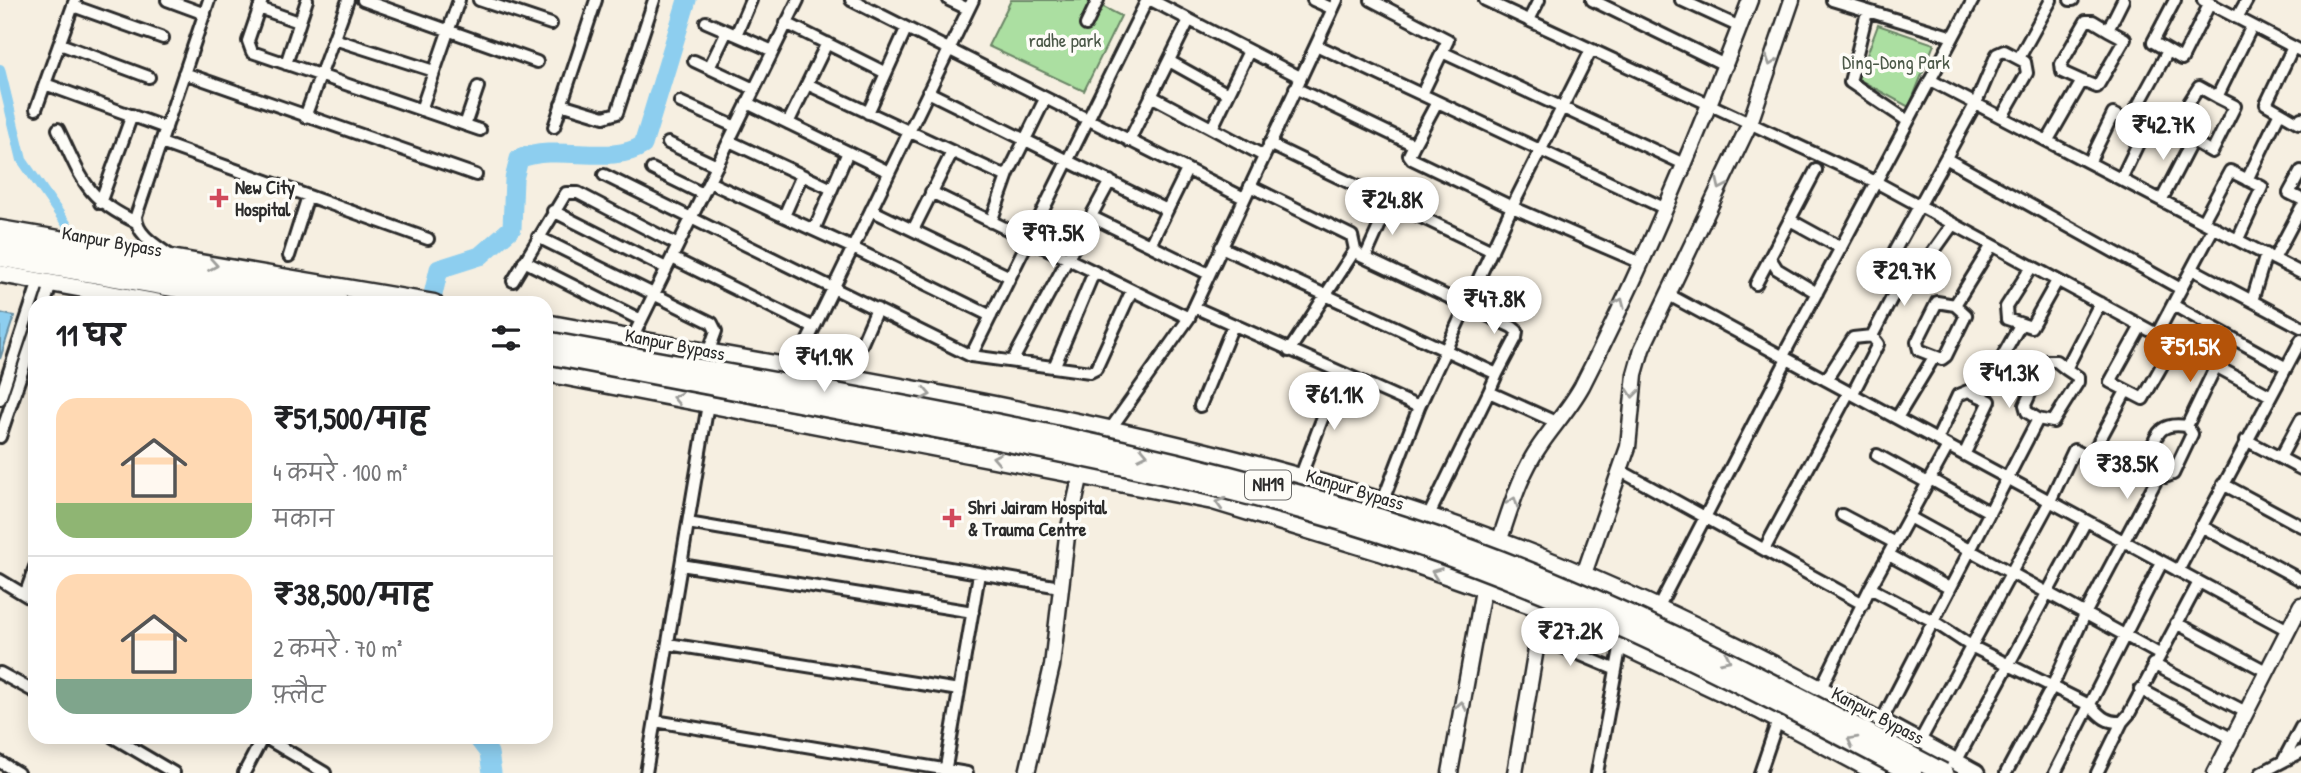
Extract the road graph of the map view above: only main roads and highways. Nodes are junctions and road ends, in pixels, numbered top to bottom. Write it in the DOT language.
graph roads {
  1 [pos="0,229"];
  2 [pos="0,243"];
  3 [pos="0,257"];
  4 [pos="0,274"];
  5 [pos="123,296"];
  6 [pos="223,296"];
  7 [pos="300,296"];
  8 [pos="397,296"];
  9 [pos="553,324"];
  10 [pos="553,342"];
  11 [pos="553,355"];
  12 [pos="553,374"];
  13 [pos="1949,767"];
  14 [pos="1877,773"];
  15 [pos="1912,773"];
  16 [pos="1976,773"];
  1 -- 8 [label="main road, one-way"];
  2 -- 7 [label="highway, Kanpur Bypass"];
  3 -- 6 [label="highway, Kanpur Bypass"];
  4 -- 5 [label="main road"];
  9 -- 13 [label="main road, one-way"];
  10 -- 13 [label="highway, Kanpur Bypass / NH19, one-way, bridge"];
  15 -- 11 [label="highway, Kanpur Bypass / NH19, one-way, bridge"];
  14 -- 12 [label="main road, one-way"];
  13 -- 16 [label="main road"];
}
